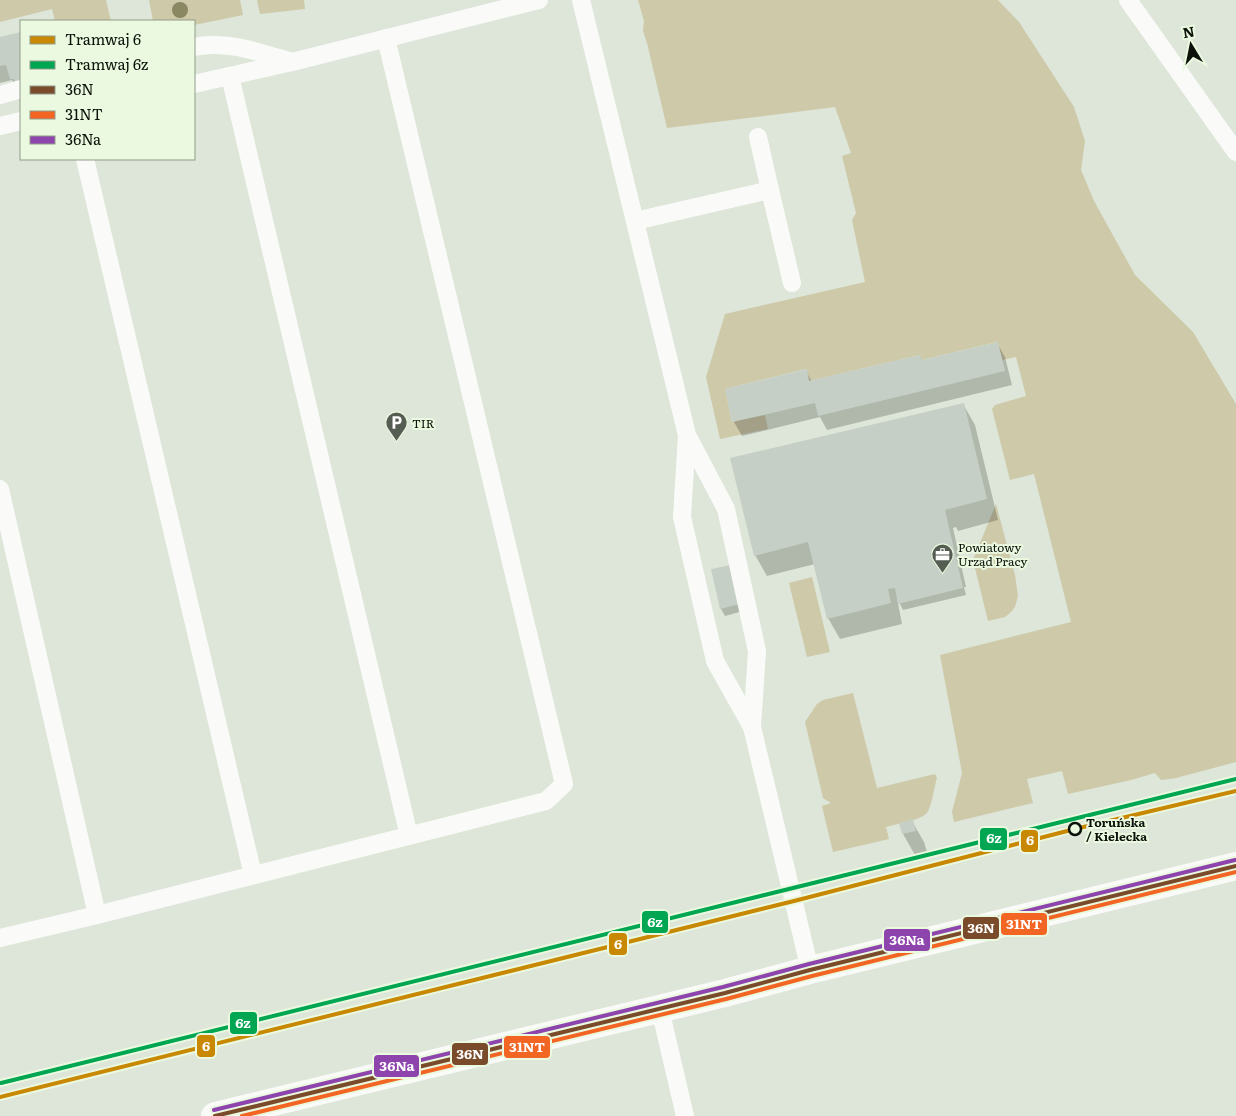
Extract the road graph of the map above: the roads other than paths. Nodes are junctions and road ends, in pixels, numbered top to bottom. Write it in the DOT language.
graph roads {
  1 [pos="539,0"];
  2 [pos="581,0"];
  3 [pos="1128,0"];
  4 [pos="386,38"];
  5 [pos="195,47"];
  6 [pos="292,62"];
  7 [pos="230,76"];
  8 [pos="195,84"];
  9 [pos="20,89"];
  10 [pos="0,95"];
  11 [pos="20,121"];
  12 [pos="0,126"];
  13 [pos="758,137"];
  14 [pos="1236,152"];
  15 [pos="85,160"];
  16 [pos="770,190"];
  17 [pos="635,221"];
  18 [pos="792,283"];
  19 [pos="687,435"];
  20 [pos="0,489"];
  21 [pos="752,727"];
  22 [pos="409,836"];
  23 [pos="1236,866"];
  24 [pos="253,875"];
  25 [pos="97,915"];
  26 [pos="0,938"];
  27 [pos="810,970"];
  28 [pos="660,1009"];
  29 [pos="215,1116"];
  30 [pos="686,1116"];
  1 -- 4 [label="lane"];
  2 -- 17 [label="lane"];
  3 -- 14 [label="lane"];
  4 -- 6 [label="lane"];
  4 -- 22 [label="lane"];
  5 -- 6 [label="lane"];
  6 -- 7 [label="lane"];
  7 -- 8 [label="lane"];
  7 -- 22 [label="lane"];
  9 -- 10 [label="lane"];
  11 -- 12 [label="lane"];
  13 -- 16 [label="lane"];
  15 -- 24 [label="lane"];
  16 -- 17 [label="lane"];
  16 -- 18 [label="lane"];
  17 -- 19 [label="lane"];
  19 -- 21 [label="lane"];
  19 -- 21 [label="lane"];
  20 -- 25 [label="lane"];
  21 -- 27 [label="lane"];
  22 -- 24 [label="lane"];
  23 -- 27 [label="street"];
  24 -- 25 [label="lane"];
  25 -- 26 [label="lane"];
  27 -- 28 [label="street"];
  28 -- 29 [label="street"];
  28 -- 30 [label="lane"];
}
